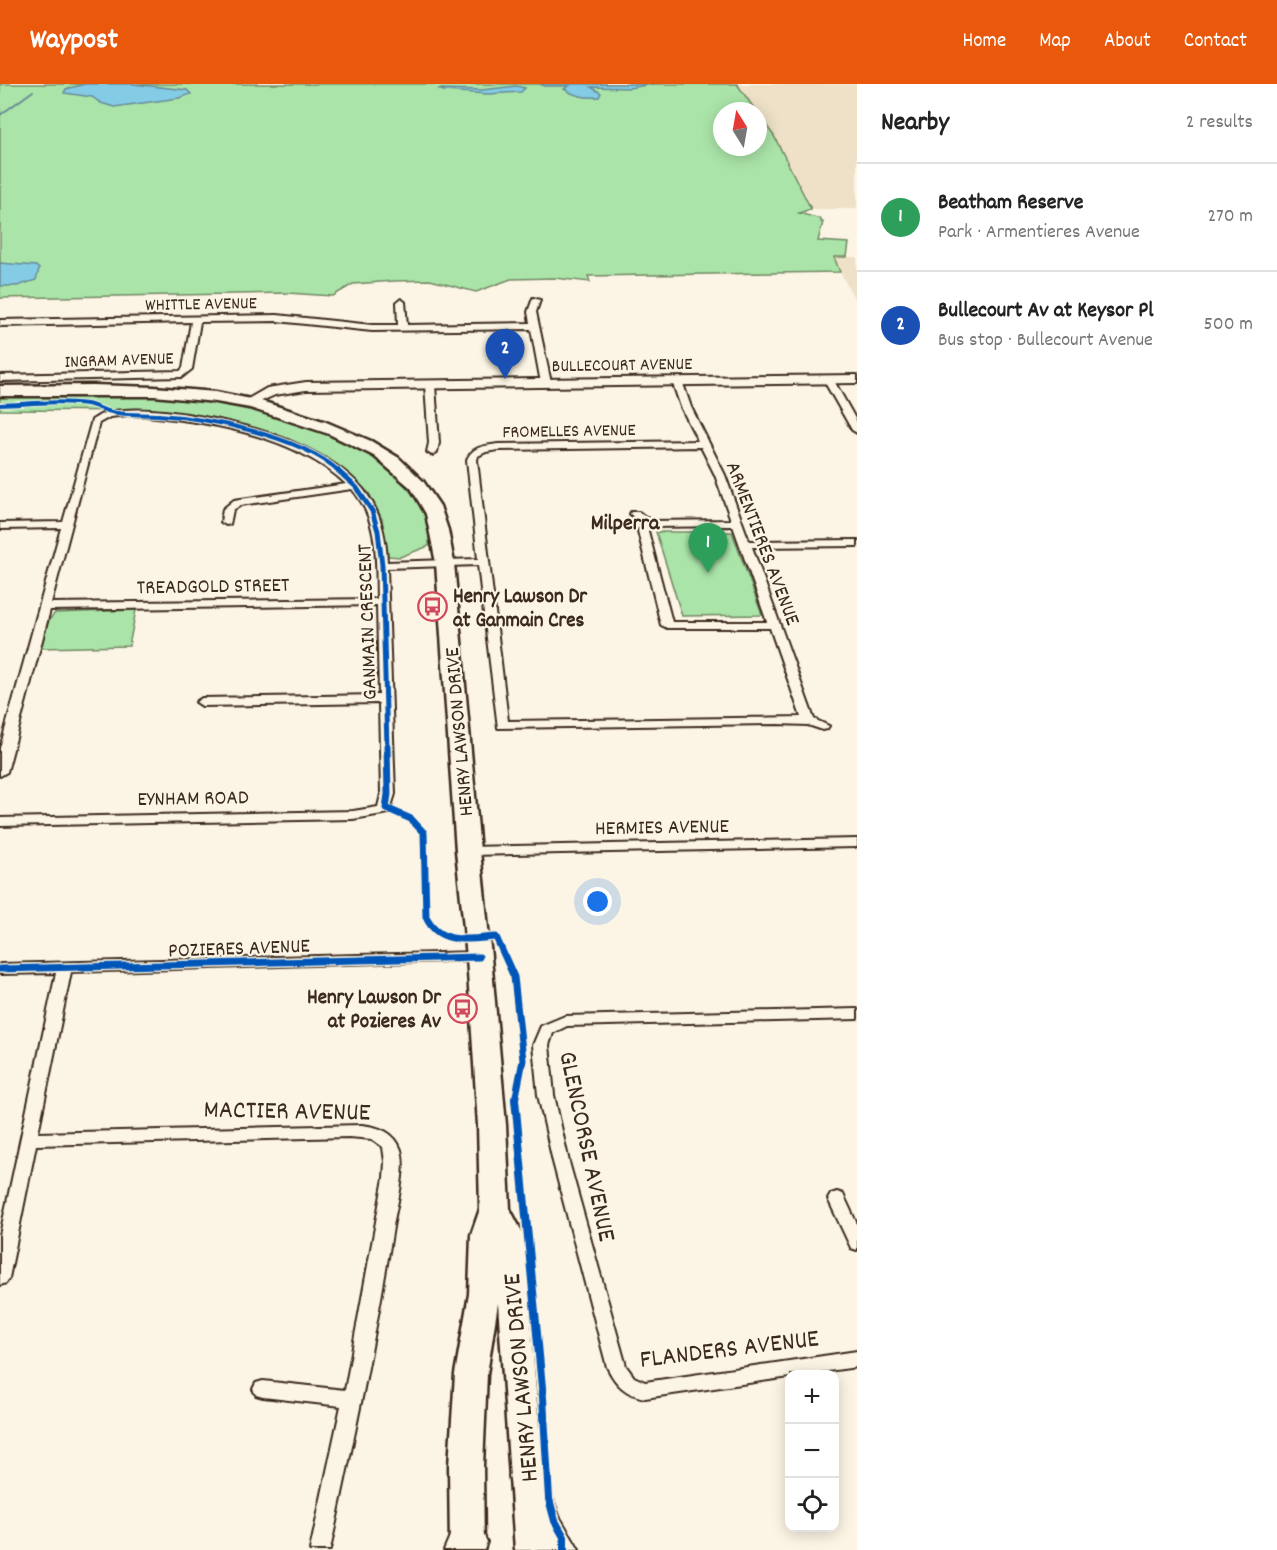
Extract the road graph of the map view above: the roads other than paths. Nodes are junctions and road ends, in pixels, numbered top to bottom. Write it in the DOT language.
graph roads {
  1 [pos="536,300"];
  2 [pos="401,302"];
  3 [pos="196,320"];
  4 [pos="0,323"];
  5 [pos="534,326"];
  6 [pos="403,328"];
  7 [pos="0,378"];
  8 [pos="828,379"];
  9 [pos="857,379"];
  10 [pos="677,381"];
  11 [pos="546,383"];
  12 [pos="430,385"];
  13 [pos="0,391"];
  14 [pos="248,403"];
  15 [pos="857,430"];
  16 [pos="704,444"];
  17 [pos="432,453"];
  18 [pos="354,486"];
  19 [pos="635,514"];
  20 [pos="226,522"];
  21 [pos="737,523"];
  22 [pos="649,524"];
  23 [pos="67,525"];
  24 [pos="0,526"];
  25 [pos="857,543"];
  26 [pos="745,544"];
  27 [pos="484,562"];
  28 [pos="445,563"];
  29 [pos="382,565"];
  30 [pos="383,602"];
  31 [pos="45,607"];
  32 [pos="774,625"];
  33 [pos="385,699"];
  34 [pos="202,702"];
  35 [pos="809,721"];
  36 [pos="823,726"];
  37 [pos="5,734"];
  38 [pos="0,772"];
  39 [pos="386,808"];
  40 [pos="0,822"];
  41 [pos="857,843"];
  42 [pos="468,851"];
  43 [pos="479,957"];
  44 [pos="64,968"];
  45 [pos="0,969"];
  46 [pos="857,1014"];
  47 [pos="29,1138"];
  48 [pos="837,1199"];
  49 [pos="495,1209"];
  50 [pos="857,1244"];
  51 [pos="0,1278"];
  52 [pos="857,1359"];
  53 [pos="617,1367"];
  54 [pos="263,1389"];
  55 [pos="351,1399"];
  56 [pos="528,1476"];
  57 [pos="466,1547"];
  58 [pos="320,1550"];
  59 [pos="532,1550"];
  60 [pos="559,1550"];
  1 -- 5 [label="street"];
  2 -- 6 [label="street"];
  3 -- 4 [label="street, WHITTLE AVENUE"];
  3 -- 6 [label="street, WHITTLE AVENUE"];
  3 -- 7 [label="street, INGRAM AVENUE"];
  5 -- 6 [label="street, WHITTLE AVENUE"];
  5 -- 11 [label="street"];
  8 -- 9 [label="main road, BULLECOURT AVENUE"];
  8 -- 10 [label="main road, BULLECOURT AVENUE"];
  8 -- 15 [label="street"];
  10 -- 11 [label="main road, BULLECOURT AVENUE"];
  10 -- 16 [label="street, ARMENTIERES AVENUE"];
  11 -- 12 [label="main road, BULLECOURT AVENUE"];
  12 -- 14 [label="main road, BULLECOURT AVENUE"];
  12 -- 17 [label="street"];
  13 -- 14 [label="main road, HENRY LAWSON DRIVE"];
  14 -- 28 [label="main road, HENRY LAWSON DRIVE"];
  16 -- 21 [label="street, ARMENTIERES AVENUE"];
  16 -- 27 [label="street, FROMELLES AVENUE"];
  18 -- 20 [label="street"];
  18 -- 23 [label="street, GANMAIN CRESCENT"];
  18 -- 29 [label="street, GANMAIN CRESCENT"];
  19 -- 22 [label="street"];
  21 -- 22 [label="street"];
  21 -- 26 [label="street, ARMENTIERES AVENUE"];
  22 -- 32 [label="street"];
  23 -- 24 [label="street"];
  23 -- 31 [label="street"];
  25 -- 26 [label="street"];
  26 -- 32 [label="street, ARMENTIERES AVENUE"];
  27 -- 28 [label="street"];
  27 -- 35 [label="street, FROMELLES AVENUE"];
  28 -- 29 [label="street, GANMAIN CRESCENT"];
  28 -- 42 [label="main road, HENRY LAWSON DRIVE"];
  29 -- 30 [label="street, GANMAIN CRESCENT"];
  30 -- 31 [label="street, TREADGOLD STREET"];
  30 -- 33 [label="street, GANMAIN CRESCENT"];
  31 -- 37 [label="street"];
  32 -- 35 [label="street, ARMENTIERES AVENUE"];
  33 -- 34 [label="street"];
  33 -- 39 [label="street, GANMAIN CRESCENT"];
  35 -- 36 [label="street"];
  37 -- 38 [label="street"];
  39 -- 40 [label="street, EYNHAM ROAD"];
  41 -- 42 [label="street, HERMIES AVENUE"];
  42 -- 43 [label="main road, HENRY LAWSON DRIVE"];
  43 -- 44 [label="street, POZIERES AVENUE"];
  43 -- 49 [label="main road, HENRY LAWSON DRIVE"];
  44 -- 45 [label="street, POZIERES AVENUE"];
  44 -- 47 [label="street"];
  46 -- 53 [label="street, GLENCORSE AVENUE"];
  47 -- 51 [label="street"];
  47 -- 55 [label="street, MACTIER AVENUE"];
  48 -- 50 [label="street"];
  49 -- 56 [label="main road, HENRY LAWSON DRIVE"];
  49 -- 57 [label="main road, HENRY LAWSON DRIVE"];
  52 -- 53 [label="street, FLANDERS AVENUE"];
  54 -- 55 [label="street"];
  55 -- 58 [label="street, MACTIER AVENUE"];
  56 -- 59 [label="main road, HENRY LAWSON DRIVE"];
  56 -- 60 [label="highway"];
}
